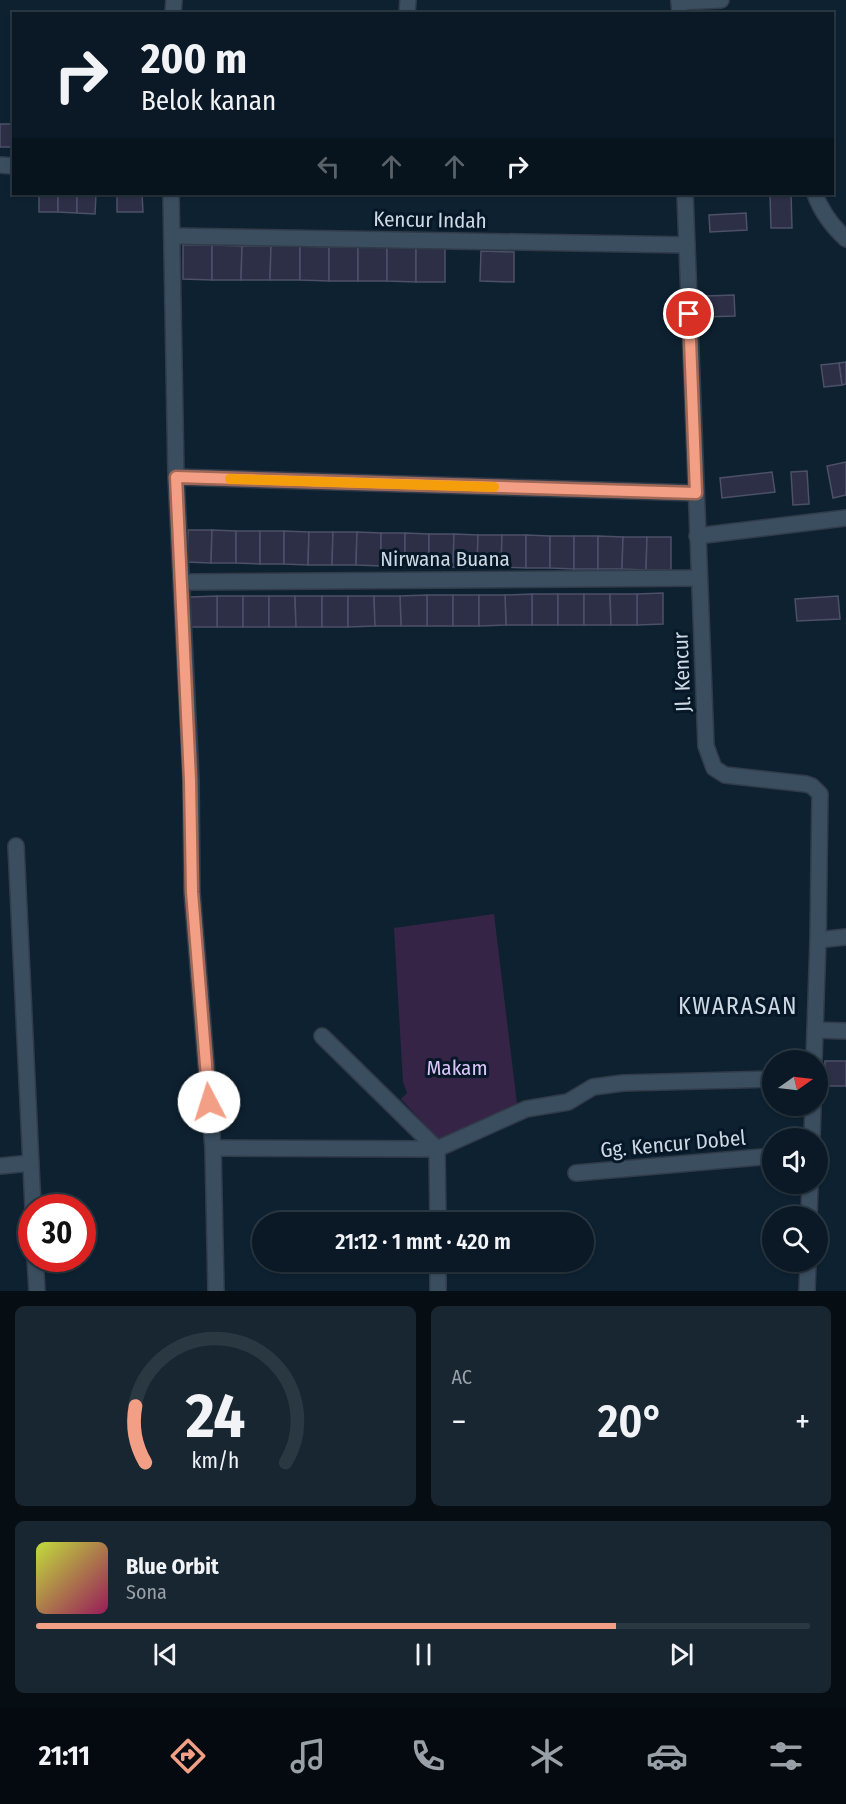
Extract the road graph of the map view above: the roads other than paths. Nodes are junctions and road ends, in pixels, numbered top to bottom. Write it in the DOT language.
graph roads {
  1 [pos="721,0"];
  2 [pos="679,5"];
  3 [pos="171,195"];
  4 [pos="685,195"];
  5 [pos="815,195"];
  6 [pos="172,236"];
  7 [pos="846,239"];
  8 [pos="687,245"];
  9 [pos="176,477"];
  10 [pos="696,493"];
  11 [pos="846,518"];
  12 [pos="697,536"];
  13 [pos="699,578"];
  14 [pos="191,582"];
  15 [pos="16,846"];
  16 [pos="846,937"];
  17 [pos="818,940"];
  18 [pos="815,1030"];
  19 [pos="846,1030"];
  20 [pos="322,1036"];
  21 [pos="814,1050"];
  22 [pos="762,1079"];
  23 [pos="213,1148"];
  24 [pos="437,1149"];
  25 [pos="762,1157"];
  26 [pos="31,1163"];
  27 [pos="0,1167"];
  28 [pos="576,1173"];
  29 [pos="32,1194"];
  30 [pos="438,1212"];
  31 [pos="36,1272"];
  32 [pos="438,1272"];
  33 [pos="808,1272"];
  34 [pos="37,1291"];
  35 [pos="216,1291"];
  36 [pos="438,1291"];
  37 [pos="807,1291"];
  1 -- 2 [label="street"];
  3 -- 6 [label="street"];
  4 -- 8 [label="street, Jl. Kencur"];
  5 -- 7 [label="street"];
  6 -- 8 [label="street, Kencur Indah"];
  6 -- 9 [label="street"];
  8 -- 10 [label="street, Jl. Kencur"];
  9 -- 10 [label="street"];
  9 -- 23 [label="street"];
  10 -- 12 [label="street, Jl. Kencur"];
  11 -- 12 [label="street"];
  12 -- 13 [label="street, Jl. Kencur"];
  13 -- 14 [label="street, Nirwana Buana"];
  13 -- 17 [label="street, Jl. Kencur"];
  15 -- 26 [label="street"];
  16 -- 17 [label="street"];
  17 -- 18 [label="street, Jl. Kencur"];
  18 -- 19 [label="street"];
  18 -- 21 [label="street, Jl. Kencur"];
  20 -- 24 [label="street"];
  22 -- 24 [label="street"];
  23 -- 24 [label="street"];
  23 -- 35 [label="street"];
  24 -- 30 [label="street"];
  25 -- 28 [label="street, Gg. Kencur Dobel"];
  26 -- 27 [label="street"];
  26 -- 29 [label="street"];
  31 -- 34 [label="street"];
  32 -- 36 [label="street"];
  33 -- 37 [label="street"];
}
